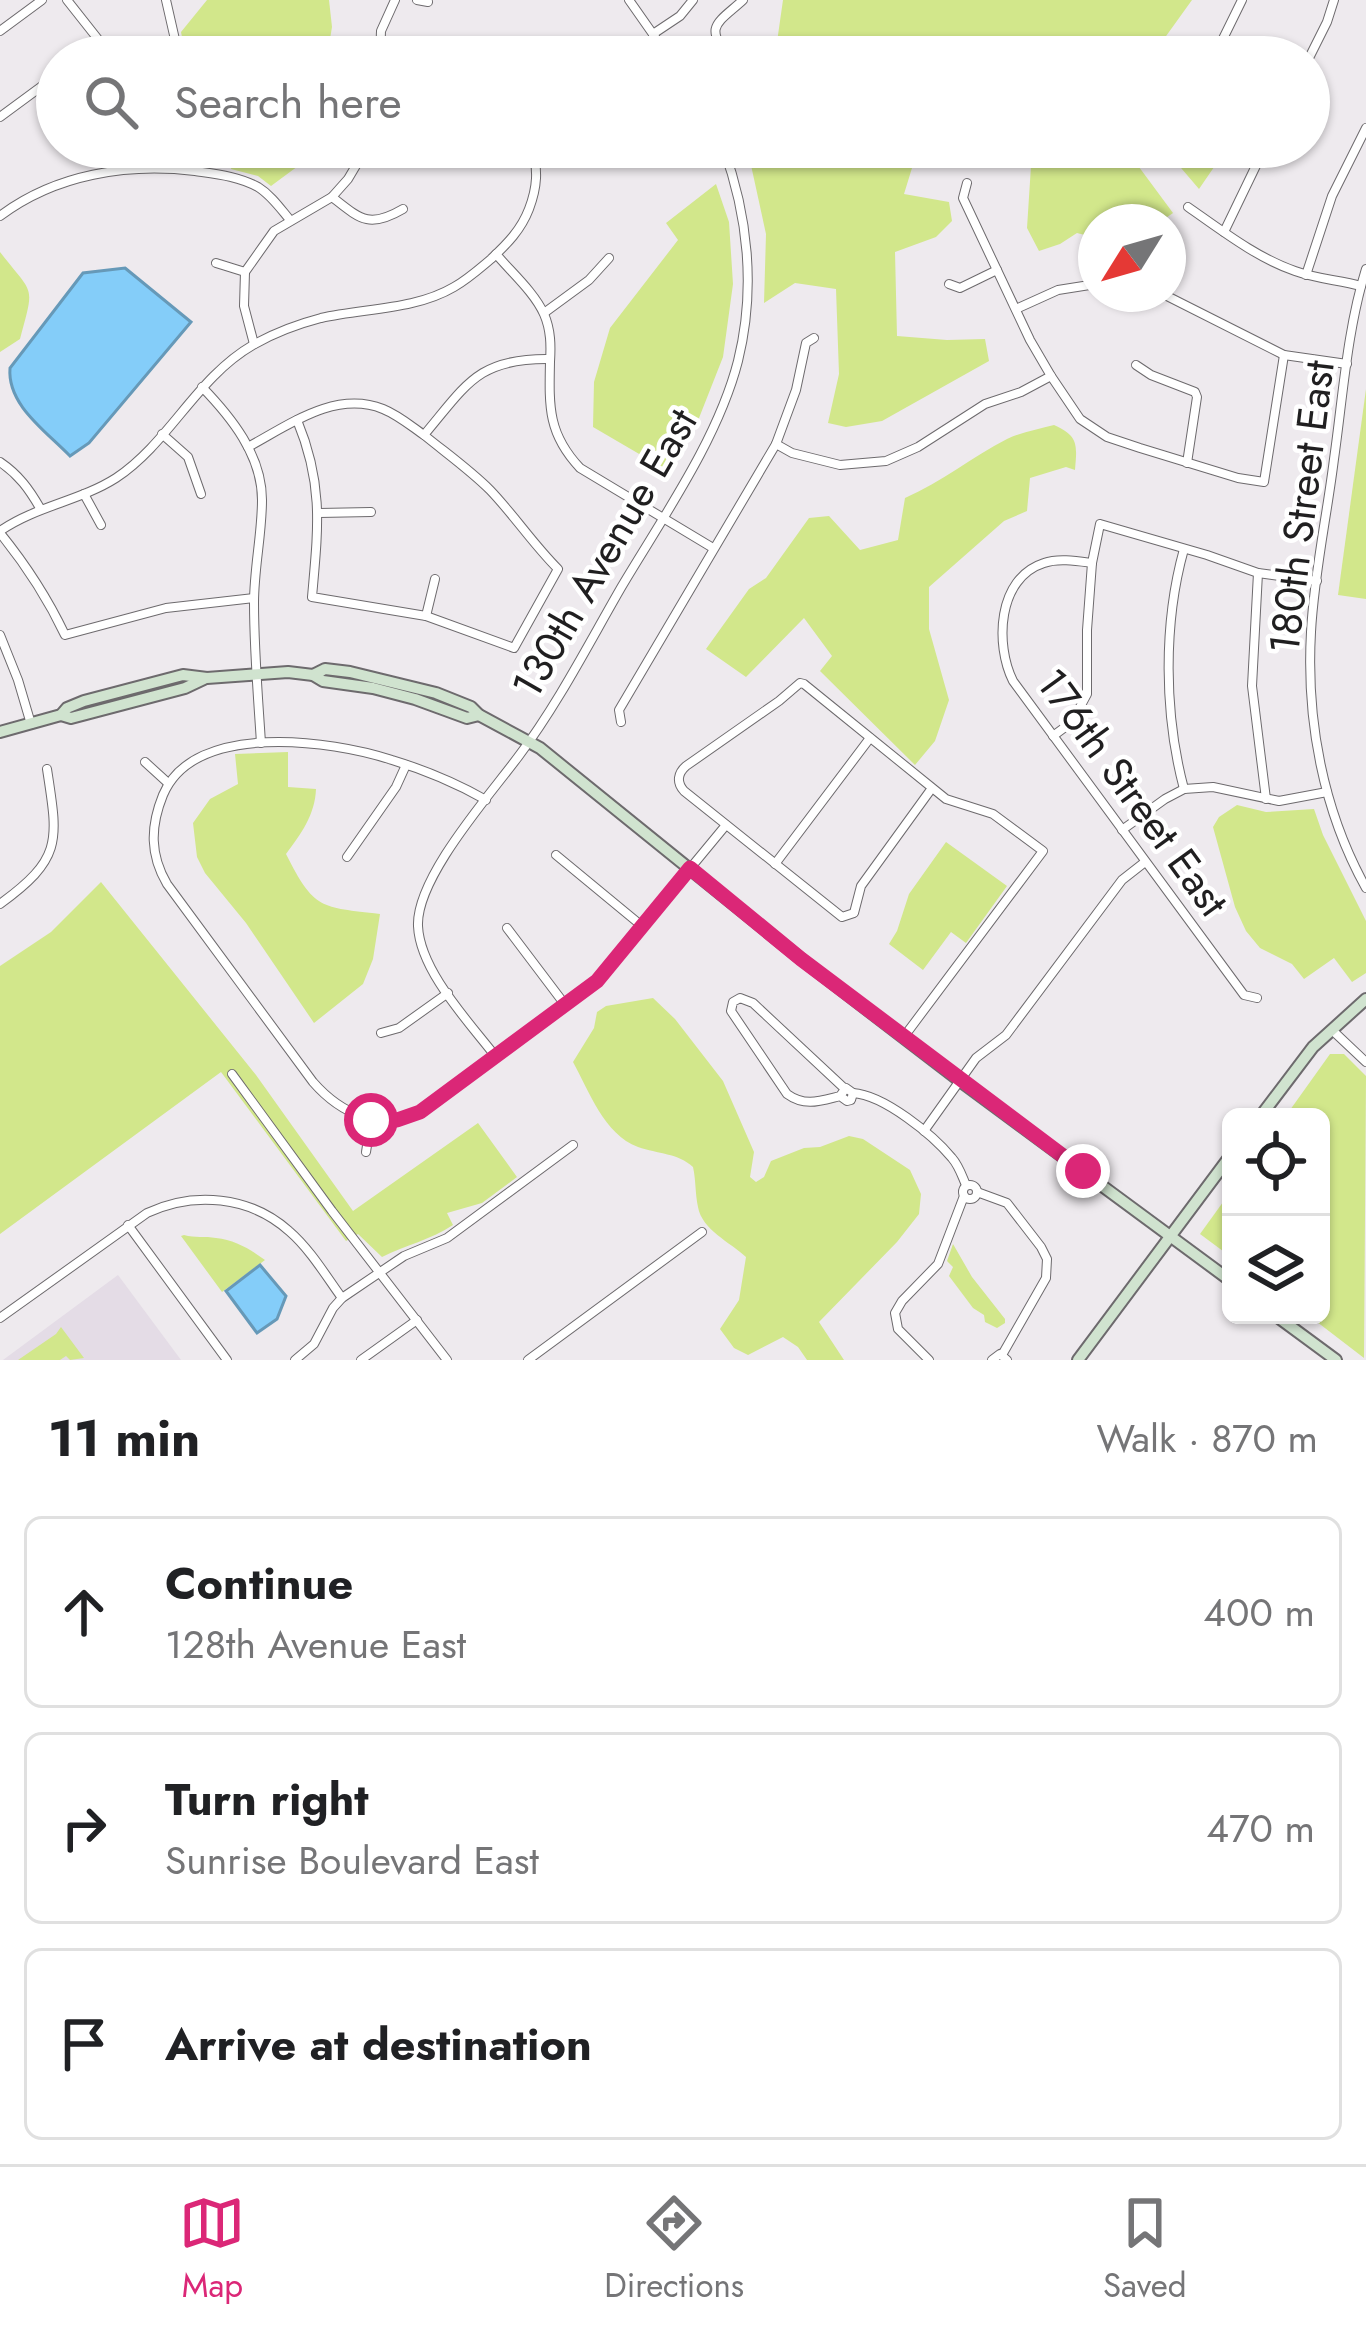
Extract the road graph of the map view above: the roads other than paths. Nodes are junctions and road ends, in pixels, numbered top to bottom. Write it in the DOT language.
graph roads {
  1 [pos="42,0"];
  2 [pos="67,0"];
  3 [pos="166,0"];
  4 [pos="395,0"];
  5 [pos="629,0"];
  6 [pos="693,0"];
  7 [pos="743,0"];
  8 [pos="1242,0"];
  9 [pos="1334,0"];
  10 [pos="0,31"];
  11 [pos="653,34"];
  12 [pos="95,36"];
  13 [pos="174,36"];
  14 [pos="381,36"];
  15 [pos="714,36"];
  16 [pos="1226,36"];
  17 [pos="1320,36"];
  18 [pos="36,90"];
  19 [pos="0,117"];
  20 [pos="1366,128"];
  21 [pos="133,168"];
  22 [pos="155,168"];
  23 [pos="355,168"];
  24 [pos="536,168"];
  25 [pos="731,168"];
  26 [pos="1255,168"];
  27 [pos="186,170"];
  28 [pos="967,183"];
  29 [pos="332,197"];
  30 [pos="1188,207"];
  31 [pos="403,209"];
  32 [pos="0,216"];
  33 [pos="290,220"];
  34 [pos="1224,232"];
  35 [pos="496,254"];
  36 [pos="608,259"];
  37 [pos="216,263"];
  38 [pos="1366,269"];
  39 [pos="997,270"];
  40 [pos="245,272"];
  41 [pos="1306,275"];
  42 [pos="949,284"];
  43 [pos="1361,286"];
  44 [pos="1078,287"];
  45 [pos="1186,306"];
  46 [pos="1016,308"];
  47 [pos="544,313"];
  48 [pos="814,338"];
  49 [pos="254,344"];
  50 [pos="1284,355"];
  51 [pos="550,359"];
  52 [pos="1136,364"];
  53 [pos="1347,364"];
  54 [pos="1051,376"];
  55 [pos="202,387"];
  56 [pos="297,420"];
  57 [pos="162,434"];
  58 [pos="424,435"];
  59 [pos="776,444"];
  60 [pos="248,447"];
  61 [pos="0,462"];
  62 [pos="1187,463"];
  63 [pos="84,494"];
  64 [pos="201,494"];
  65 [pos="40,508"];
  66 [pos="371,512"];
  67 [pos="319,513"];
  68 [pos="662,518"];
  69 [pos="100,525"];
  70 [pos="0,532"];
  71 [pos="713,548"];
  72 [pos="1184,549"];
  73 [pos="1093,563"];
  74 [pos="1258,573"];
  75 [pos="434,580"];
  76 [pos="1317,581"];
  77 [pos="254,598"];
  78 [pos="426,616"];
  79 [pos="0,635"];
  80 [pos="256,673"];
  81 [pos="621,722"];
  82 [pos="31,724"];
  83 [pos="0,732"];
  84 [pos="1054,736"];
  85 [pos="870,738"];
  86 [pos="530,742"];
  87 [pos="261,743"];
  88 [pos="145,762"];
  89 [pos="406,765"];
  90 [pos="47,769"];
  91 [pos="168,783"];
  92 [pos="932,788"];
  93 [pos="1184,789"];
  94 [pos="1328,792"];
  95 [pos="1266,799"];
  96 [pos="486,800"];
  97 [pos="726,825"];
  98 [pos="1122,830"];
  99 [pos="556,855"];
  100 [pos="347,857"];
  101 [pos="1145,862"];
  102 [pos="776,864"];
  103 [pos="690,868"];
  104 [pos="1366,888"];
  105 [pos="0,904"];
  106 [pos="642,926"];
  107 [pos="507,928"];
  108 [pos="448,993"];
  109 [pos="1257,998"];
  110 [pos="1366,999"];
  111 [pos="566,1006"];
  112 [pos="1331,1028"];
  113 [pos="381,1033"];
  114 [pos="903,1038"];
  115 [pos="496,1057"];
  116 [pos="1366,1062"];
  117 [pos="232,1074"];
  118 [pos="960,1081"];
  119 [pos="846,1093"];
  120 [pos="1267,1108"];
  121 [pos="371,1120"];
  122 [pos="924,1131"];
  123 [pos="573,1145"];
  124 [pos="366,1152"];
  125 [pos="1222,1167"];
  126 [pos="965,1191"];
  127 [pos="128,1225"];
  128 [pos="702,1232"];
  129 [pos="1171,1234"];
  130 [pos="379,1271"];
  131 [pos="1222,1274"];
  132 [pos="342,1298"];
  133 [pos="0,1318"];
  134 [pos="417,1320"];
  135 [pos="1287,1324"];
  136 [pos="1005,1357"];
  137 [pos="227,1360"];
  138 [pos="295,1360"];
  139 [pos="361,1360"];
  140 [pos="447,1360"];
  141 [pos="528,1360"];
  142 [pos="929,1360"];
  143 [pos="992,1360"];
  144 [pos="1078,1360"];
  145 [pos="1336,1360"];
  1 -- 10 [label="street"];
  2 -- 12 [label="street"];
  3 -- 13 [label="street"];
  4 -- 14 [label="street"];
  5 -- 11 [label="street"];
  6 -- 11 [label="street"];
  7 -- 15 [label="street"];
  8 -- 16 [label="street"];
  9 -- 17 [label="street"];
  18 -- 19 [label="street"];
  20 -- 41 [label="street"];
  21 -- 32 [label="street"];
  22 -- 27 [label="street"];
  23 -- 29 [label="street"];
  24 -- 35 [label="street"];
  25 -- 68 [label="street, 130th Avenue East"];
  26 -- 34 [label="street"];
  27 -- 33 [label="street"];
  28 -- 39 [label="street"];
  29 -- 31 [label="street"];
  29 -- 33 [label="street"];
  30 -- 34 [label="street"];
  33 -- 40 [label="street"];
  34 -- 41 [label="street"];
  35 -- 47 [label="street"];
  35 -- 49 [label="street"];
  36 -- 47 [label="street"];
  37 -- 40 [label="street"];
  38 -- 43 [label="street, 180th Street East"];
  39 -- 42 [label="street"];
  39 -- 46 [label="street"];
  40 -- 49 [label="street"];
  41 -- 43 [label="street"];
  43 -- 53 [label="street, 180th Street East"];
  44 -- 46 [label="street"];
  45 -- 50 [label="street"];
  46 -- 54 [label="street"];
  47 -- 51 [label="street"];
  48 -- 59 [label="street"];
  49 -- 55 [label="street"];
  50 -- 53 [label="street"];
  50 -- 62 [label="street"];
  51 -- 58 [label="street"];
  51 -- 68 [label="street"];
  52 -- 62 [label="street"];
  53 -- 76 [label="street, 180th Street East"];
  54 -- 59 [label="street"];
  54 -- 62 [label="street"];
  55 -- 57 [label="street"];
  55 -- 60 [label="street"];
  56 -- 58 [label="street"];
  56 -- 60 [label="street"];
  56 -- 67 [label="street"];
  57 -- 63 [label="street"];
  57 -- 64 [label="street"];
  58 -- 78 [label="street"];
  59 -- 71 [label="street"];
  60 -- 77 [label="street"];
  61 -- 65 [label="street"];
  63 -- 65 [label="street"];
  63 -- 69 [label="street"];
  65 -- 70 [label="street"];
  66 -- 67 [label="street"];
  67 -- 78 [label="street"];
  68 -- 71 [label="street"];
  68 -- 86 [label="street, 130th Avenue East"];
  70 -- 77 [label="street"];
  71 -- 81 [label="street"];
  72 -- 73 [label="street"];
  72 -- 74 [label="street"];
  72 -- 93 [label="street"];
  73 -- 84 [label="street"];
  73 -- 84 [label="street, 176th Street East"];
  74 -- 76 [label="street"];
  74 -- 95 [label="street"];
  75 -- 78 [label="street"];
  76 -- 94 [label="street, 180th Street East"];
  77 -- 80 [label="street"];
  79 -- 82 [label="street"];
  80 -- 82 [label="street"];
  80 -- 86 [label="street"];
  80 -- 87 [label="street"];
  82 -- 83 [label="street"];
  84 -- 98 [label="street, 176th Street East"];
  85 -- 92 [label="street"];
  85 -- 97 [label="street"];
  85 -- 102 [label="street"];
  86 -- 96 [label="street, 130th Avenue East"];
  86 -- 103 [label="street"];
  87 -- 89 [label="street"];
  87 -- 91 [label="street"];
  88 -- 91 [label="street"];
  89 -- 96 [label="street"];
  89 -- 100 [label="street"];
  90 -- 105 [label="street"];
  91 -- 121 [label="street"];
  92 -- 102 [label="street"];
  92 -- 114 [label="street"];
  93 -- 95 [label="street"];
  93 -- 98 [label="street"];
  94 -- 95 [label="street"];
  94 -- 104 [label="street, 180th Street East"];
  96 -- 108 [label="street, 130th Avenue East"];
  97 -- 102 [label="street"];
  97 -- 103 [label="street"];
  98 -- 101 [label="street, 176th Street East"];
  99 -- 106 [label="street"];
  101 -- 109 [label="street, 176th Street East"];
  101 -- 118 [label="street"];
  103 -- 106 [label="street"];
  103 -- 114 [label="street"];
  106 -- 111 [label="street"];
  107 -- 111 [label="street"];
  108 -- 113 [label="street"];
  108 -- 115 [label="street"];
  110 -- 112 [label="street"];
  111 -- 115 [label="street"];
  112 -- 116 [label="street"];
  112 -- 120 [label="street"];
  114 -- 118 [label="street"];
  115 -- 121 [label="street"];
  117 -- 130 [label="street"];
  118 -- 122 [label="street"];
  118 -- 129 [label="street"];
  119 -- 119 [label="street"];
  119 -- 122 [label="street"];
  121 -- 124 [label="street"];
  122 -- 126 [label="street"];
  123 -- 130 [label="street"];
  125 -- 129 [label="street"];
  126 -- 136 [label="street"];
  126 -- 142 [label="street"];
  127 -- 132 [label="street"];
  127 -- 133 [label="street"];
  127 -- 137 [label="street"];
  128 -- 141 [label="street"];
  129 -- 131 [label="street"];
  129 -- 144 [label="street"];
  130 -- 132 [label="street"];
  130 -- 134 [label="street"];
  132 -- 138 [label="street"];
  134 -- 139 [label="street"];
  134 -- 140 [label="street"];
  135 -- 145 [label="street"];
  136 -- 143 [label="street"];
}
